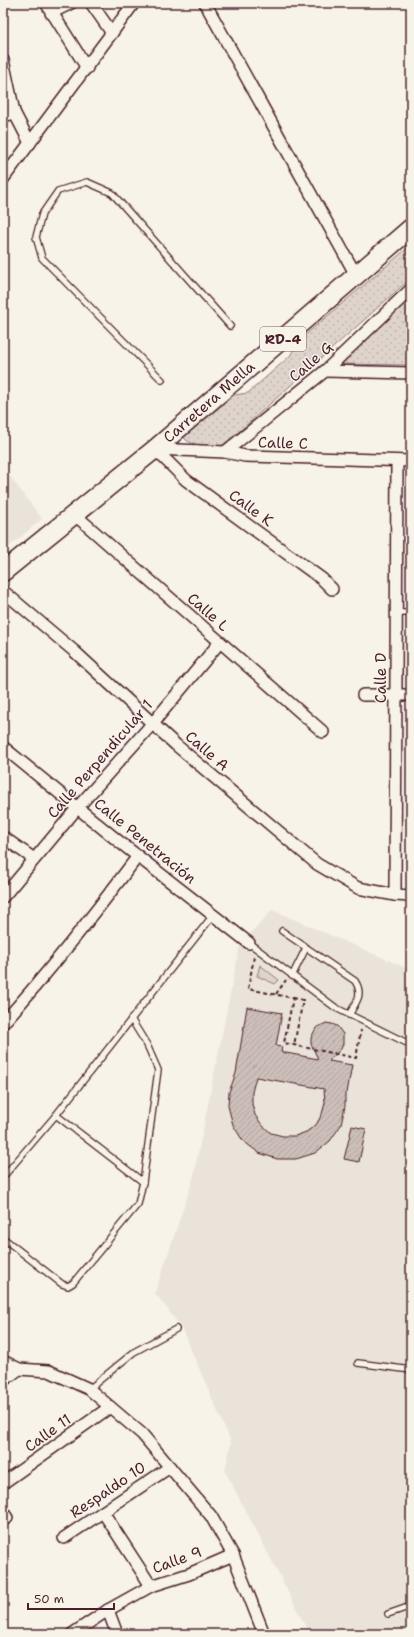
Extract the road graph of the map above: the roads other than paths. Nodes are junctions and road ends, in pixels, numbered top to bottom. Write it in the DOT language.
graph roads {
  1 [pos="46,3"];
  2 [pos="71,3"];
  3 [pos="91,3"];
  4 [pos="134,3"];
  5 [pos="205,3"];
  6 [pos="51,13"];
  7 [pos="112,33"];
  8 [pos="3,60"];
  9 [pos="87,68"];
  10 [pos="14,112"];
  11 [pos="3,118"];
  12 [pos="30,143"];
  13 [pos="3,179"];
  14 [pos="411,228"];
  15 [pos="356,275"];
  16 [pos="411,289"];
  17 [pos="230,326"];
  18 [pos="325,371"];
  19 [pos="411,374"];
  20 [pos="162,380"];
  21 [pos="155,449"];
  22 [pos="225,452"];
  23 [pos="397,461"];
  24 [pos="411,461"];
  25 [pos="74,514"];
  26 [pos="3,572"];
  27 [pos="332,589"];
  28 [pos="3,592"];
  29 [pos="396,612"];
  30 [pos="411,613"];
  31 [pos="220,642"];
  32 [pos="396,695"];
  33 [pos="411,695"];
  34 [pos="363,696"];
  35 [pos="153,723"];
  36 [pos="323,732"];
  37 [pos="3,747"];
  38 [pos="78,807"];
  39 [pos="3,837"];
  40 [pos="138,856"];
  41 [pos="34,859"];
  42 [pos="396,895"];
  43 [pos="411,896"];
  44 [pos="3,897"];
  45 [pos="214,914"];
  46 [pos="282,931"];
  47 [pos="253,945"];
  48 [pos="306,948"];
  49 [pos="291,975"];
  50 [pos="348,1014"];
  51 [pos="131,1019"];
  52 [pos="3,1023"];
  53 [pos="411,1045"];
  54 [pos="56,1115"];
  55 [pos="3,1177"];
  56 [pos="143,1182"];
  57 [pos="3,1238"];
  58 [pos="176,1329"];
  59 [pos="3,1361"];
  60 [pos="358,1363"];
  61 [pos="19,1369"];
  62 [pos="411,1370"];
  63 [pos="3,1381"];
  64 [pos="89,1390"];
  65 [pos="110,1407"];
  66 [pos="170,1467"];
  67 [pos="3,1483"];
  68 [pos="104,1512"];
  69 [pos="64,1538"];
  70 [pos="233,1555"];
  71 [pos="152,1586"];
  72 [pos="411,1606"];
  73 [pos="108,1610"];
  74 [pos="388,1614"];
  75 [pos="72,1634"];
  76 [pos="117,1634"];
  77 [pos="264,1634"];
  1 -- 6 [label="street"];
  2 -- 6 [label="street"];
  3 -- 7 [label="street"];
  4 -- 7 [label="street"];
  5 -- 15 [label="street"];
  6 -- 9 [label="street"];
  7 -- 9 [label="street"];
  8 -- 10 [label="street"];
  9 -- 12 [label="street"];
  10 -- 11 [label="street"];
  10 -- 12 [label="street"];
  12 -- 13 [label="street"];
  14 -- 15 [label="main road, Carretera Mella / RD-4"];
  15 -- 21 [label="main road, Carretera Mella / RD-4"];
  16 -- 18 [label="street, Calle G"];
  17 -- 20 [label="lane"];
  18 -- 19 [label="street"];
  18 -- 22 [label="street, Calle G"];
  21 -- 22 [label="street, Calle C"];
  21 -- 25 [label="main road, Carretera Mella / RD-4"];
  21 -- 27 [label="street, Calle K"];
  22 -- 23 [label="street, Calle C"];
  23 -- 24 [label="street, Calle C"];
  23 -- 29 [label="street, Calle D"];
  25 -- 26 [label="main road, Carretera Mella / RD-4"];
  25 -- 31 [label="street, Calle L"];
  28 -- 35 [label="street, Calle A"];
  29 -- 30 [label="lane"];
  29 -- 32 [label="street, Calle D"];
  31 -- 35 [label="street, Calle Perpendicular 1"];
  31 -- 36 [label="street, Calle L"];
  32 -- 33 [label="street"];
  32 -- 34 [label="street"];
  32 -- 42 [label="street, Calle D"];
  35 -- 38 [label="street, Calle Perpendicular 1"];
  35 -- 42 [label="street, Calle A"];
  37 -- 38 [label="street, Calle Penetración"];
  38 -- 40 [label="street, Calle Penetración"];
  38 -- 41 [label="street, Calle Perpendicular 1"];
  39 -- 41 [label="street"];
  40 -- 45 [label="street, Calle Penetración"];
  40 -- 52 [label="street"];
  41 -- 44 [label="street, Calle Perpendicular 1"];
  42 -- 43 [label="street, Calle A"];
  45 -- 47 [label="street, Calle Penetración"];
  45 -- 51 [label="lane"];
  46 -- 48 [label="lane"];
  47 -- 49 [label="lane"];
  48 -- 49 [label="lane"];
  48 -- 50 [label="lane"];
  49 -- 50 [label="lane"];
  50 -- 53 [label="lane"];
  51 -- 54 [label="lane"];
  51 -- 56 [label="lane"];
  54 -- 55 [label="lane"];
  54 -- 56 [label="lane"];
  56 -- 57 [label="lane"];
  58 -- 64 [label="lane"];
  59 -- 61 [label="street"];
  60 -- 62 [label="lane"];
  61 -- 63 [label="street"];
  61 -- 64 [label="street"];
  64 -- 65 [label="street"];
  65 -- 66 [label="street"];
  65 -- 67 [label="street, Calle 11"];
  66 -- 68 [label="street, Respaldo 10"];
  66 -- 70 [label="street"];
  68 -- 69 [label="street, Respaldo 10"];
  68 -- 71 [label="street"];
  70 -- 71 [label="street, Calle 9"];
  70 -- 77 [label="street"];
  71 -- 73 [label="street, Calle 9"];
  72 -- 74 [label="lane"];
  73 -- 75 [label="street, Calle 9"];
  73 -- 76 [label="street"];
}
